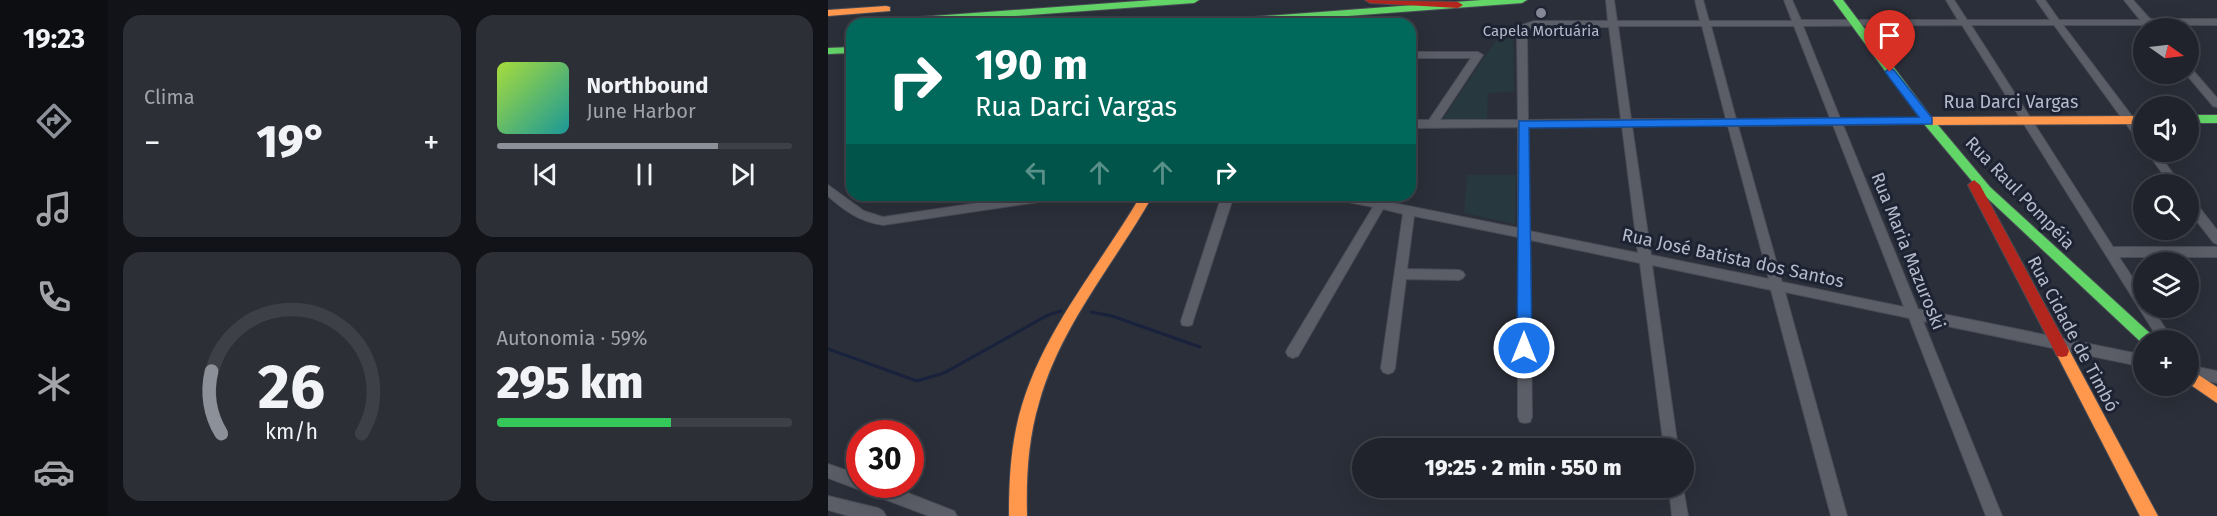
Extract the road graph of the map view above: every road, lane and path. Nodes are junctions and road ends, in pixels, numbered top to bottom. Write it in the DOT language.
graph roads {
  1 [pos="1007,0"];
  2 [pos="1194,0"];
  3 [pos="1370,0"];
  4 [pos="1522,0"];
  5 [pos="1610,0"];
  6 [pos="1699,0"];
  7 [pos="1788,0"];
  8 [pos="1838,0"];
  9 [pos="1950,0"];
  10 [pos="2040,0"];
  11 [pos="2128,0"];
  12 [pos="1458,5"];
  13 [pos="828,13"];
  14 [pos="946,18"];
  15 [pos="1317,18"];
  16 [pos="2144,18"];
  17 [pos="2056,22"];
  18 [pos="2217,22"];
  19 [pos="1706,23"];
  20 [pos="1797,23"];
  21 [pos="1853,23"];
  22 [pos="1964,23"];
  23 [pos="2199,23"];
  24 [pos="1613,24"];
  25 [pos="2133,24"];
  26 [pos="846,26"];
  27 [pos="828,27"];
  28 [pos="846,50"];
  29 [pos="828,51"];
  30 [pos="1416,55"];
  31 [pos="2199,83"];
  32 [pos="2217,104"];
  33 [pos="2199,119"];
  34 [pos="2217,119"];
  35 [pos="2026,120"];
  36 [pos="2128,120"];
  37 [pos="2133,120"];
  38 [pos="1928,121"];
  39 [pos="1732,122"];
  40 [pos="1836,122"];
  41 [pos="1626,123"];
  42 [pos="1416,124"];
  43 [pos="1432,124"];
  44 [pos="1523,124"];
  45 [pos="2133,126"];
  46 [pos="1966,168"];
  47 [pos="828,189"];
  48 [pos="1019,201"];
  49 [pos="1143,201"];
  50 [pos="1226,201"];
  51 [pos="1361,201"];
  52 [pos="1380,205"];
  53 [pos="1985,207"];
  54 [pos="1409,210"];
  55 [pos="2008,212"];
  56 [pos="2199,215"];
  57 [pos="1524,234"];
  58 [pos="2003,238"];
  59 [pos="2217,239"];
  60 [pos="2110,252"];
  61 [pos="2217,252"];
  62 [pos="1645,258"];
  63 [pos="1400,274"];
  64 [pos="1459,275"];
  65 [pos="1777,285"];
  66 [pos="2133,289"];
  67 [pos="1913,313"];
  68 [pos="1187,321"];
  69 [pos="2137,330"];
  70 [pos="2058,342"];
  71 [pos="1293,352"];
  72 [pos="2133,355"];
  73 [pos="2126,357"];
  74 [pos="2133,359"];
  75 [pos="1388,368"];
  76 [pos="2199,374"];
  77 [pos="2217,377"];
  78 [pos="2199,381"];
  79 [pos="2217,396"];
  80 [pos="1525,417"];
  81 [pos="1670,438"];
  82 [pos="828,471"];
  83 [pos="846,477"];
  84 [pos="902,498"];
  85 [pos="1677,498"];
  86 [pos="828,503"];
  87 [pos="878,516"];
  88 [pos="949,516"];
  89 [pos="1018,516"];
  90 [pos="1680,516"];
  91 [pos="1839,516"];
  92 [pos="1994,516"];
  93 [pos="2149,516"];
  1 -- 13 [label="main road"];
  2 -- 14 [label="main road"];
  3 -- 12 [label="main road"];
  4 -- 12 [label="main road"];
  5 -- 24 [label="street"];
  6 -- 19 [label="street"];
  7 -- 20 [label="street, Rua Maria Mazuroski"];
  8 -- 21 [label="main road, Rua Raul Pompéia"];
  9 -- 22 [label="street"];
  10 -- 17 [label="street"];
  11 -- 16 [label="street"];
  12 -- 15 [label="main road"];
  17 -- 22 [label="street"];
  17 -- 25 [label="street"];
  17 -- 36 [label="street"];
  18 -- 23 [label="street"];
  19 -- 20 [label="street"];
  19 -- 24 [label="street"];
  19 -- 39 [label="street"];
  20 -- 21 [label="street"];
  20 -- 40 [label="street, Rua Maria Mazuroski"];
  21 -- 22 [label="street"];
  21 -- 38 [label="main road, Rua Raul Pompéia"];
  22 -- 35 [label="street"];
  24 -- 41 [label="street"];
  24 -- 44 [label="street"];
  26 -- 27 [label="main road"];
  28 -- 29 [label="main road"];
  30 -- 43 [label="street"];
  31 -- 32 [label="street"];
  33 -- 34 [label="main road"];
  35 -- 36 [label="main road, Rua Darci Vargas"];
  35 -- 38 [label="main road, Rua Darci Vargas"];
  35 -- 60 [label="street"];
  36 -- 37 [label="main road, Rua Darci Vargas"];
  36 -- 45 [label="street"];
  38 -- 40 [label="street, Rua Darci Vargas"];
  38 -- 46 [label="main road, Rua Raul Pompéia"];
  39 -- 40 [label="street, Rua Darci Vargas"];
  39 -- 41 [label="street, Rua Darci Vargas"];
  39 -- 65 [label="street"];
  40 -- 67 [label="street, Rua Maria Mazuroski"];
  41 -- 44 [label="street, Rua Darci Vargas"];
  41 -- 62 [label="street"];
  42 -- 43 [label="street, Rua Darci Vargas"];
  43 -- 44 [label="street, Rua Darci Vargas"];
  44 -- 57 [label="street"];
  46 -- 53 [label="main road, Rua Cidade de Timbó"];
  46 -- 55 [label="main road, Rua Raul Pompéia"];
  47 -- 48 [label="street"];
  49 -- 89 [label="main road"];
  50 -- 68 [label="street"];
  51 -- 52 [label="street, Rua José Batista dos Santos"];
  52 -- 54 [label="street, Rua José Batista dos Santos"];
  52 -- 71 [label="street"];
  53 -- 55 [label="main road"];
  53 -- 58 [label="main road, Rua Cidade de Timbó"];
  54 -- 57 [label="street, Rua José Batista dos Santos"];
  54 -- 63 [label="street"];
  55 -- 58 [label="main road"];
  55 -- 69 [label="main road, Rua Raul Pompéia"];
  56 -- 59 [label="street"];
  57 -- 62 [label="street, Rua José Batista dos Santos"];
  57 -- 80 [label="street"];
  58 -- 70 [label="main road, Rua Cidade de Timbó"];
  60 -- 61 [label="street"];
  60 -- 66 [label="street"];
  62 -- 65 [label="street, Rua José Batista dos Santos"];
  62 -- 81 [label="street"];
  63 -- 64 [label="street"];
  63 -- 75 [label="street"];
  65 -- 67 [label="street, Rua José Batista dos Santos"];
  65 -- 91 [label="street"];
  67 -- 70 [label="street, Rua José Batista dos Santos"];
  67 -- 92 [label="street, Rua Maria Mazuroski"];
  70 -- 73 [label="street, Rua José Batista dos Santos"];
  70 -- 93 [label="main road, Rua Cidade de Timbó"];
  72 -- 73 [label="street"];
  73 -- 74 [label="street, Rua José Batista dos Santos"];
  76 -- 77 [label="street"];
  78 -- 79 [label="main road"];
  82 -- 83 [label="street"];
  84 -- 88 [label="street"];
  85 -- 90 [label="street"];
  86 -- 87 [label="street"];
}
